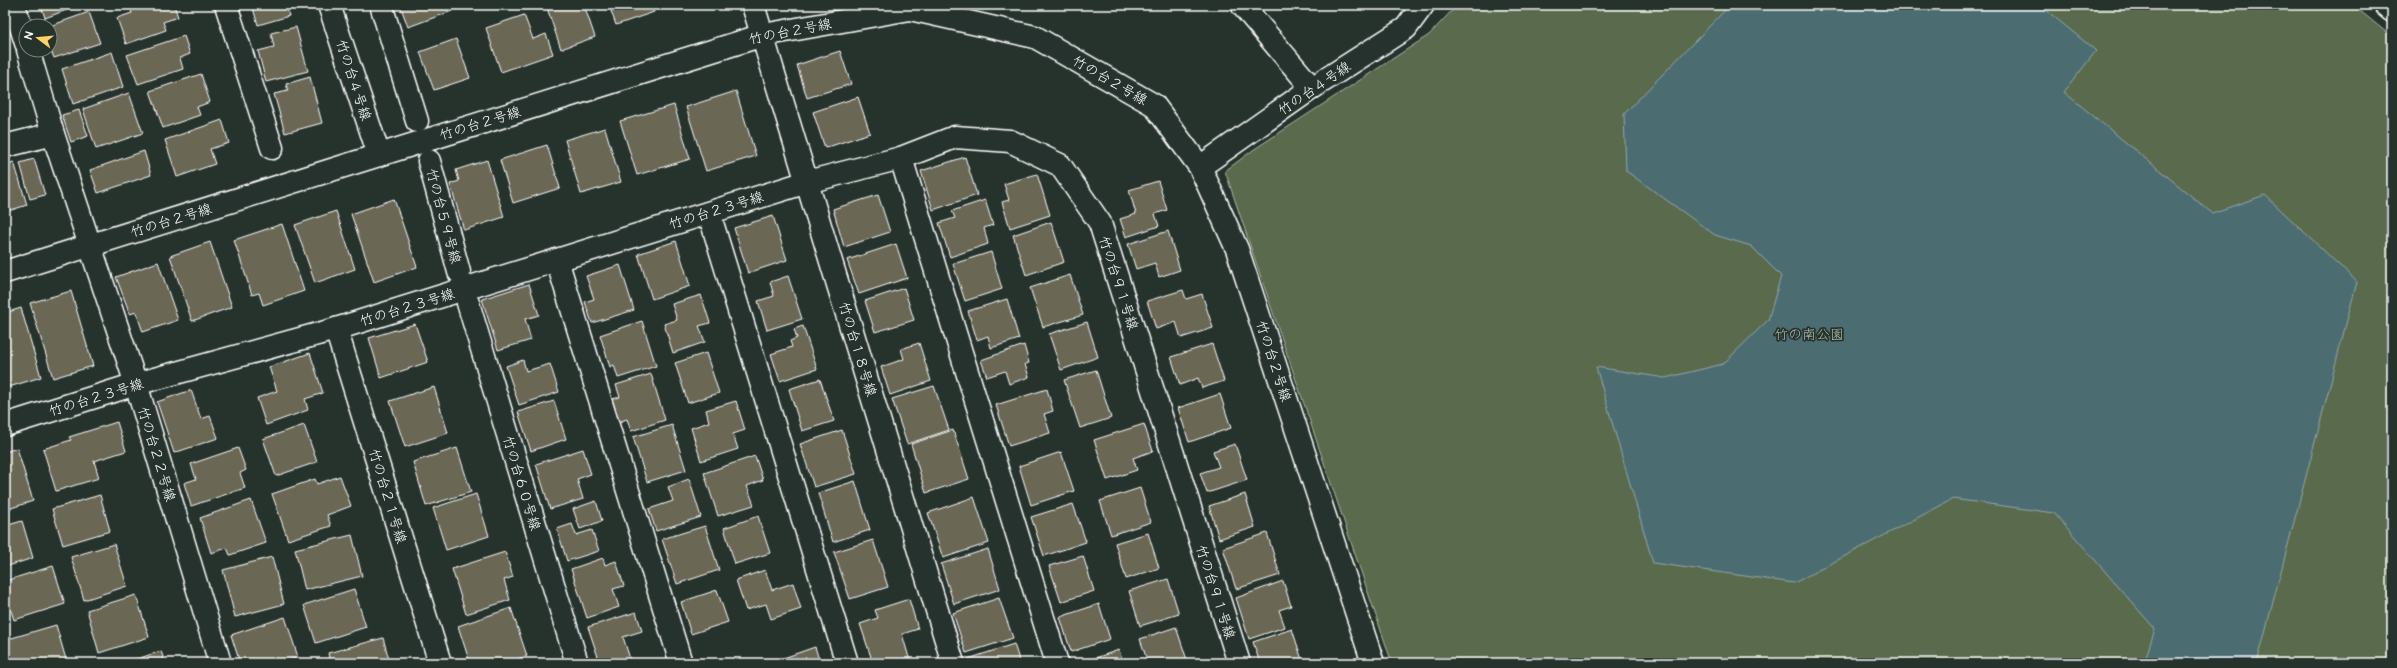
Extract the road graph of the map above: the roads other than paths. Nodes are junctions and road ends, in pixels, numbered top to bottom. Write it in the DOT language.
graph roads {
  1 [pos="14,5"];
  2 [pos="226,5"];
  3 [pos="329,5"];
  4 [pos="381,5"];
  5 [pos="753,5"];
  6 [pos="1242,5"];
  7 [pos="1423,5"];
  8 [pos="2385,5"];
  9 [pos="2392,11"];
  10 [pos="18,18"];
  11 [pos="762,35"];
  12 [pos="30,58"];
  13 [pos="1312,88"];
  14 [pos="417,121"];
  15 [pos="53,134"];
  16 [pos="5,146"];
  17 [pos="272,148"];
  18 [pos="379,155"];
  19 [pos="901,158"];
  20 [pos="429,161"];
  21 [pos="1200,167"];
  22 [pos="807,182"];
  23 [pos="709,213"];
  24 [pos="90,246"];
  25 [pos="557,260"];
  26 [pos="5,272"];
  27 [pos="459,272"];
  28 [pos="468,303"];
  29 [pos="336,329"];
  30 [pos="136,384"];
  31 [pos="5,425"];
  32 [pos="220,663"];
  33 [pos="440,663"];
  34 [pos="577,663"];
  35 [pos="681,663"];
  36 [pos="847,663"];
  37 [pos="953,663"];
  38 [pos="1057,663"];
  39 [pos="1239,663"];
  40 [pos="1373,663"];
  1 -- 10 [label="street"];
  2 -- 17 [label="street"];
  3 -- 18 [label="street, 竹の台４号線"];
  4 -- 14 [label="street"];
  5 -- 11 [label="street, 竹の台１８号線"];
  6 -- 13 [label="street"];
  7 -- 13 [label="street, 竹の台４号線"];
  8 -- 9 [label="street"];
  11 -- 18 [label="street, 竹の台２号線"];
  11 -- 21 [label="street, 竹の台２号線"];
  11 -- 22 [label="street, 竹の台１８号線"];
  12 -- 15 [label="street, 竹の台２２号線"];
  13 -- 21 [label="street, 竹の台４号線"];
  15 -- 16 [label="street"];
  15 -- 24 [label="street, 竹の台２２号線"];
  18 -- 24 [label="street, 竹の台２号線"];
  19 -- 22 [label="street, 竹の台９１号線"];
  19 -- 38 [label="street"];
  19 -- 39 [label="street, 竹の台９１号線"];
  20 -- 27 [label="street, 竹の台５９号線"];
  21 -- 40 [label="street, 竹の台２号線"];
  22 -- 23 [label="street, 竹の台２３号線"];
  22 -- 37 [label="street, 竹の台１８号線"];
  23 -- 25 [label="street, 竹の台２３号線"];
  23 -- 36 [label="street"];
  24 -- 26 [label="street, 竹の台２号線"];
  24 -- 30 [label="street, 竹の台２２号線"];
  25 -- 29 [label="street, 竹の台２３号線"];
  25 -- 35 [label="street"];
  28 -- 34 [label="street, 竹の台６０号線"];
  29 -- 30 [label="street, 竹の台２３号線"];
  29 -- 33 [label="street, 竹の台２１号線"];
  30 -- 31 [label="street, 竹の台２３号線"];
  30 -- 32 [label="street, 竹の台２２号線"];
}
